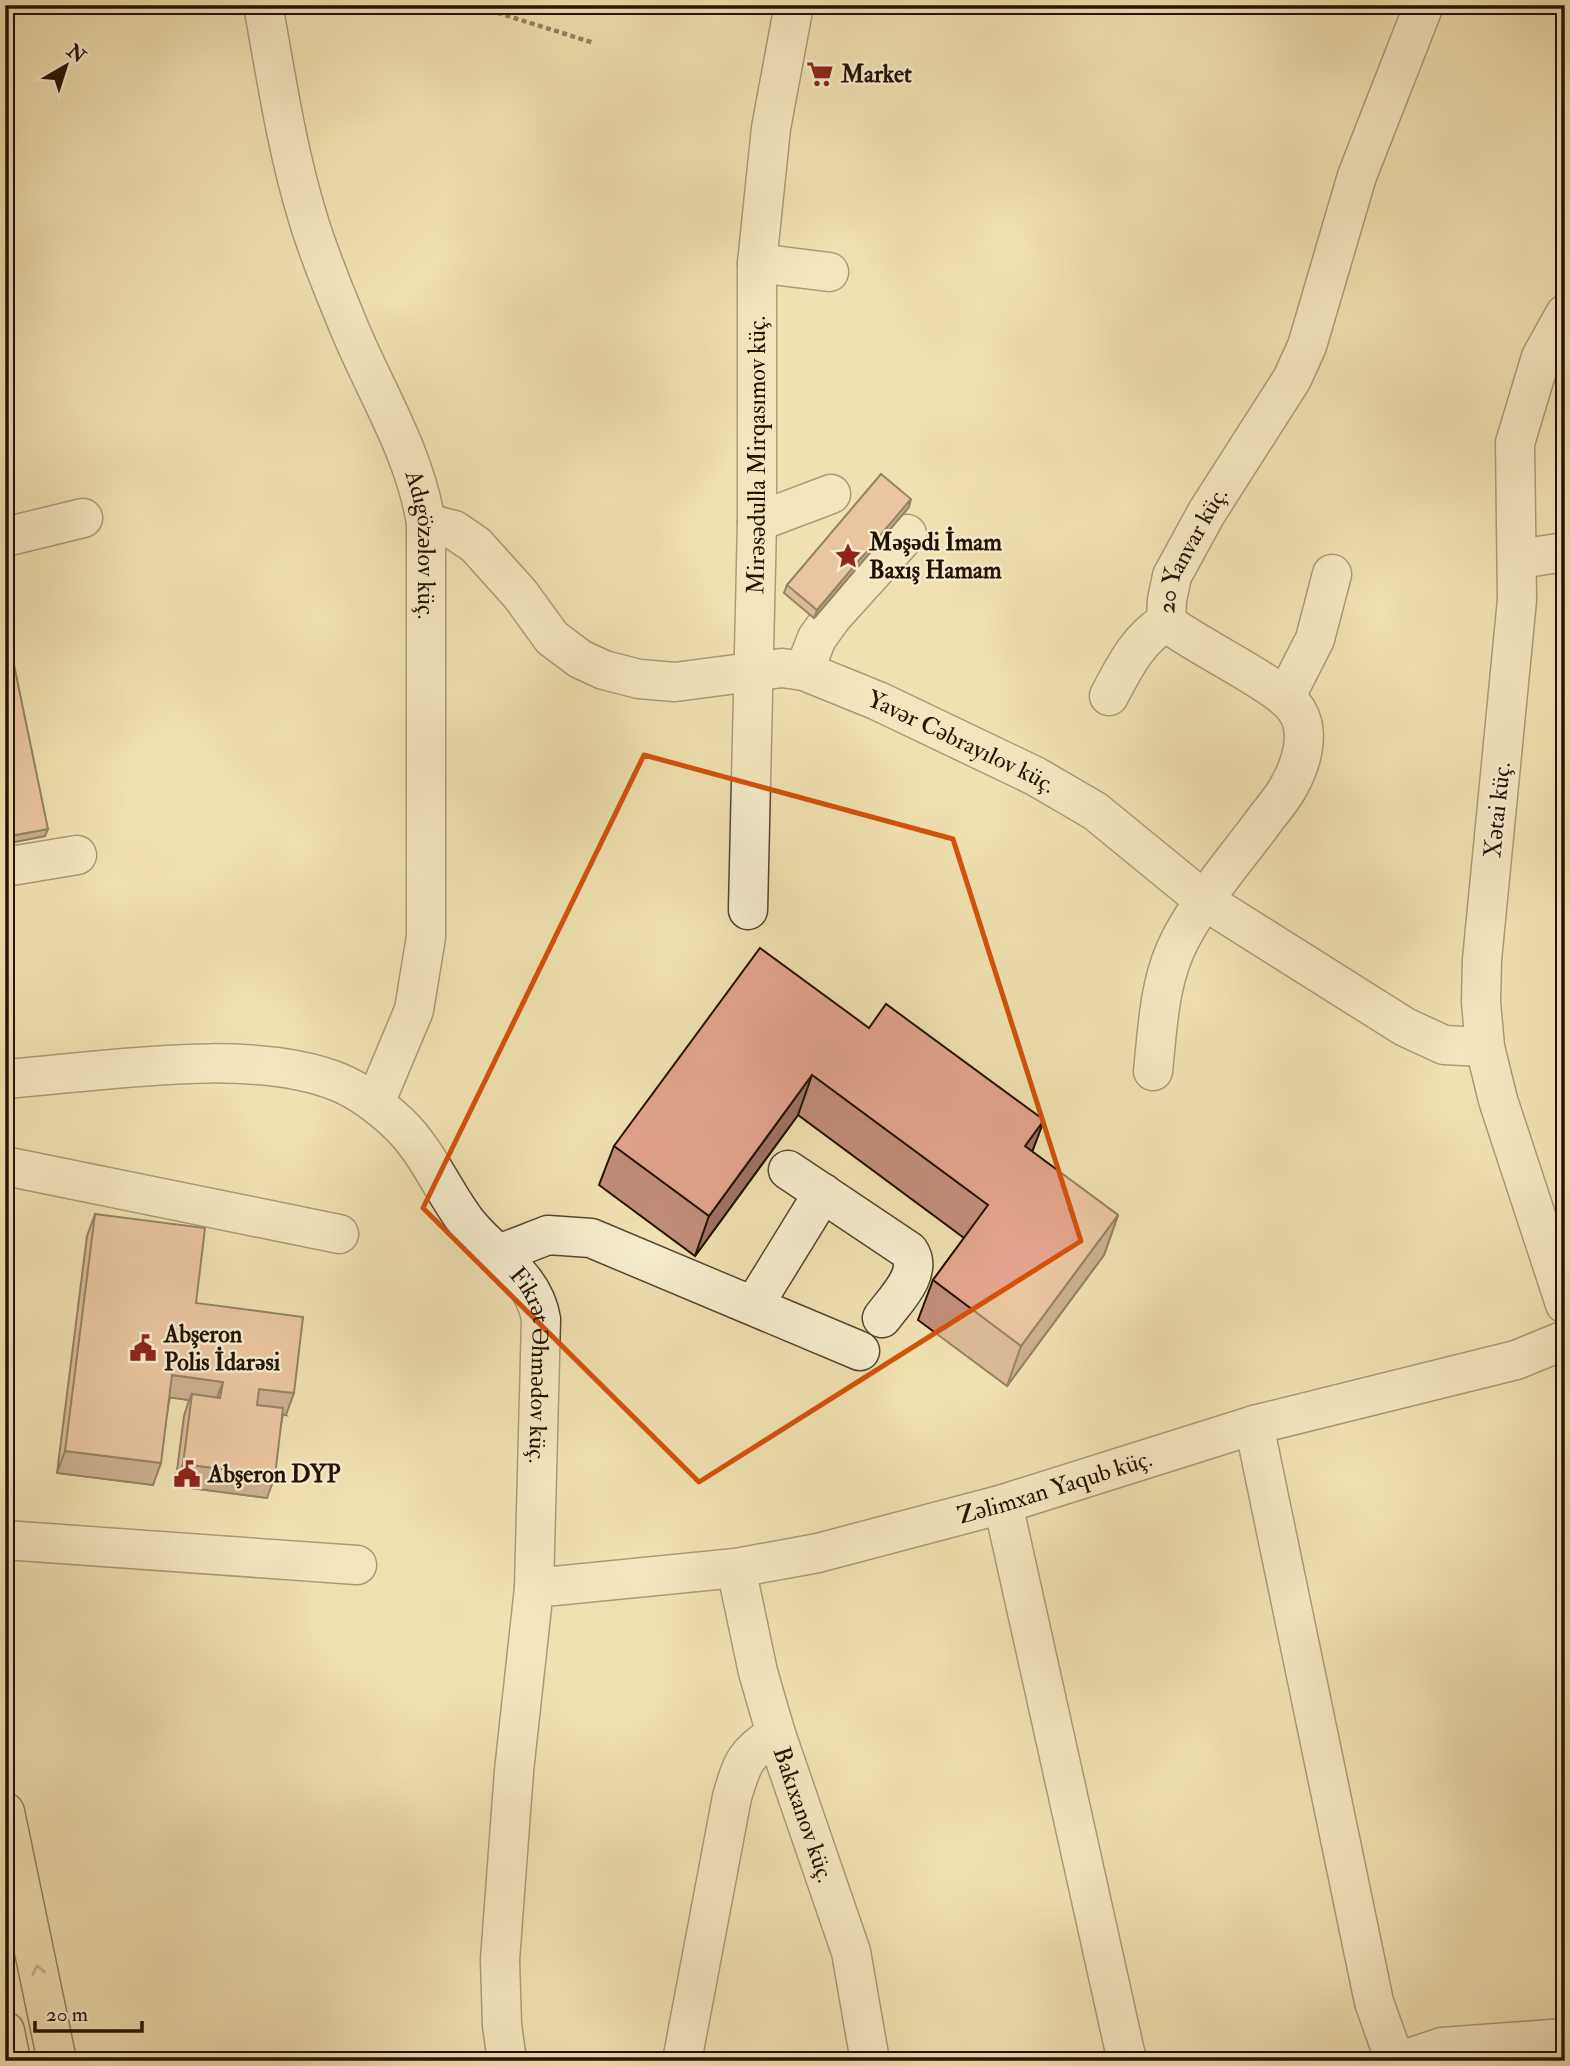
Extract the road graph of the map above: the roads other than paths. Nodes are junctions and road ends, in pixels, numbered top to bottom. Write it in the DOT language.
graph roads {
  1 [pos="263,5"];
  2 [pos="794,5"];
  3 [pos="1424,5"];
  4 [pos="757,263"];
  5 [pos="829,272"];
  6 [pos="1565,314"];
  7 [pos="831,494"];
  8 [pos="83,518"];
  9 [pos="757,522"];
  10 [pos="426,523"];
  11 [pos="908,534"];
  12 [pos="5,537"];
  13 [pos="1565,552"];
  14 [pos="1519,559"];
  15 [pos="1332,574"];
  16 [pos="1166,622"];
  17 [pos="754,670"];
  18 [pos="804,671"];
  19 [pos="1109,695"];
  20 [pos="1286,696"];
  21 [pos="77,855"];
  22 [pos="5,867"];
  23 [pos="1205,901"];
  24 [pos="748,909"];
  25 [pos="1485,1048"];
  26 [pos="1153,1071"];
  27 [pos="5,1079"];
  28 [pos="375,1103"];
  29 [pos="5,1166"];
  30 [pos="788,1170"];
  31 [pos="823,1193"];
  32 [pos="339,1234"];
  33 [pos="499,1254"];
  34 [pos="1565,1304"];
  35 [pos="754,1305"];
  36 [pos="883,1318"];
  37 [pos="1565,1340"];
  38 [pos="860,1351"];
  39 [pos="1254,1425"];
  40 [pos="1003,1504"];
  41 [pos="5,1540"];
  42 [pos="357,1566"];
  43 [pos="736,1568"];
  44 [pos="534,1588"];
  45 [pos="776,1734"];
  46 [pos="5,1812"];
  47 [pos="5,2031"];
  48 [pos="1565,2038"];
  49 [pos="11,2061"];
  50 [pos="57,2061"];
  51 [pos="507,2061"];
  52 [pos="682,2061"];
  53 [pos="870,2061"];
  54 [pos="1127,2061"];
  55 [pos="1395,2061"];
  56 [pos="1400,2061"];
  1 -- 10 [label="street, Adıgözəlov küç."];
  2 -- 4 [label="street, Mirəsədulla Mirqasımov küç."];
  3 -- 16 [label="street, 20 Yanvar küç."];
  4 -- 5 [label="street"];
  4 -- 9 [label="street, Mirəsədulla Mirqasımov küç."];
  6 -- 14 [label="street, Xətai küç."];
  7 -- 9 [label="street"];
  8 -- 12 [label="street"];
  9 -- 17 [label="street, Mirəsədulla Mirqasımov küç."];
  10 -- 17 [label="street, Yavər Cəbrayılov küç."];
  10 -- 28 [label="street, Adıgözəlov küç."];
  11 -- 18 [label="street"];
  13 -- 14 [label="street"];
  14 -- 25 [label="street, Xətai küç."];
  15 -- 20 [label="street"];
  16 -- 19 [label="street"];
  16 -- 20 [label="street, 20 Yanvar küç."];
  17 -- 18 [label="street, Yavər Cəbrayılov küç."];
  17 -- 24 [label="street, Mirəsədulla Mirqasımov küç."];
  18 -- 23 [label="street, Yavər Cəbrayılov küç."];
  20 -- 23 [label="street"];
  21 -- 22 [label="street"];
  23 -- 25 [label="street, Yavər Cəbrayılov küç."];
  23 -- 26 [label="street"];
  25 -- 34 [label="street, Xətai küç."];
  27 -- 28 [label="street, Fikrət Əhmədov küç."];
  28 -- 33 [label="street, Fikrət Əhmədov küç."];
  29 -- 32 [label="street"];
  30 -- 31 [label="street"];
  31 -- 35 [label="street"];
  31 -- 36 [label="street"];
  33 -- 35 [label="street"];
  33 -- 44 [label="street, Fikrət Əhmədov küç."];
  35 -- 38 [label="street"];
  37 -- 39 [label="street, Zəlimxan Yaqub küç."];
  39 -- 40 [label="street, Zəlimxan Yaqub küç."];
  39 -- 55 [label="street"];
  40 -- 43 [label="street, Zəlimxan Yaqub küç."];
  40 -- 54 [label="street"];
  41 -- 42 [label="street"];
  43 -- 44 [label="street, Zəlimxan Yaqub küç."];
  43 -- 45 [label="street, Bakıxanov küç."];
  44 -- 51 [label="street, Fikrət Əhmədov küç."];
  45 -- 52 [label="street"];
  45 -- 53 [label="street, Bakıxanov küç."];
  50 -- 46 [label="main road, one-way"];
  47 -- 49 [label="main road"];
  48 -- 56 [label="street"];
}
